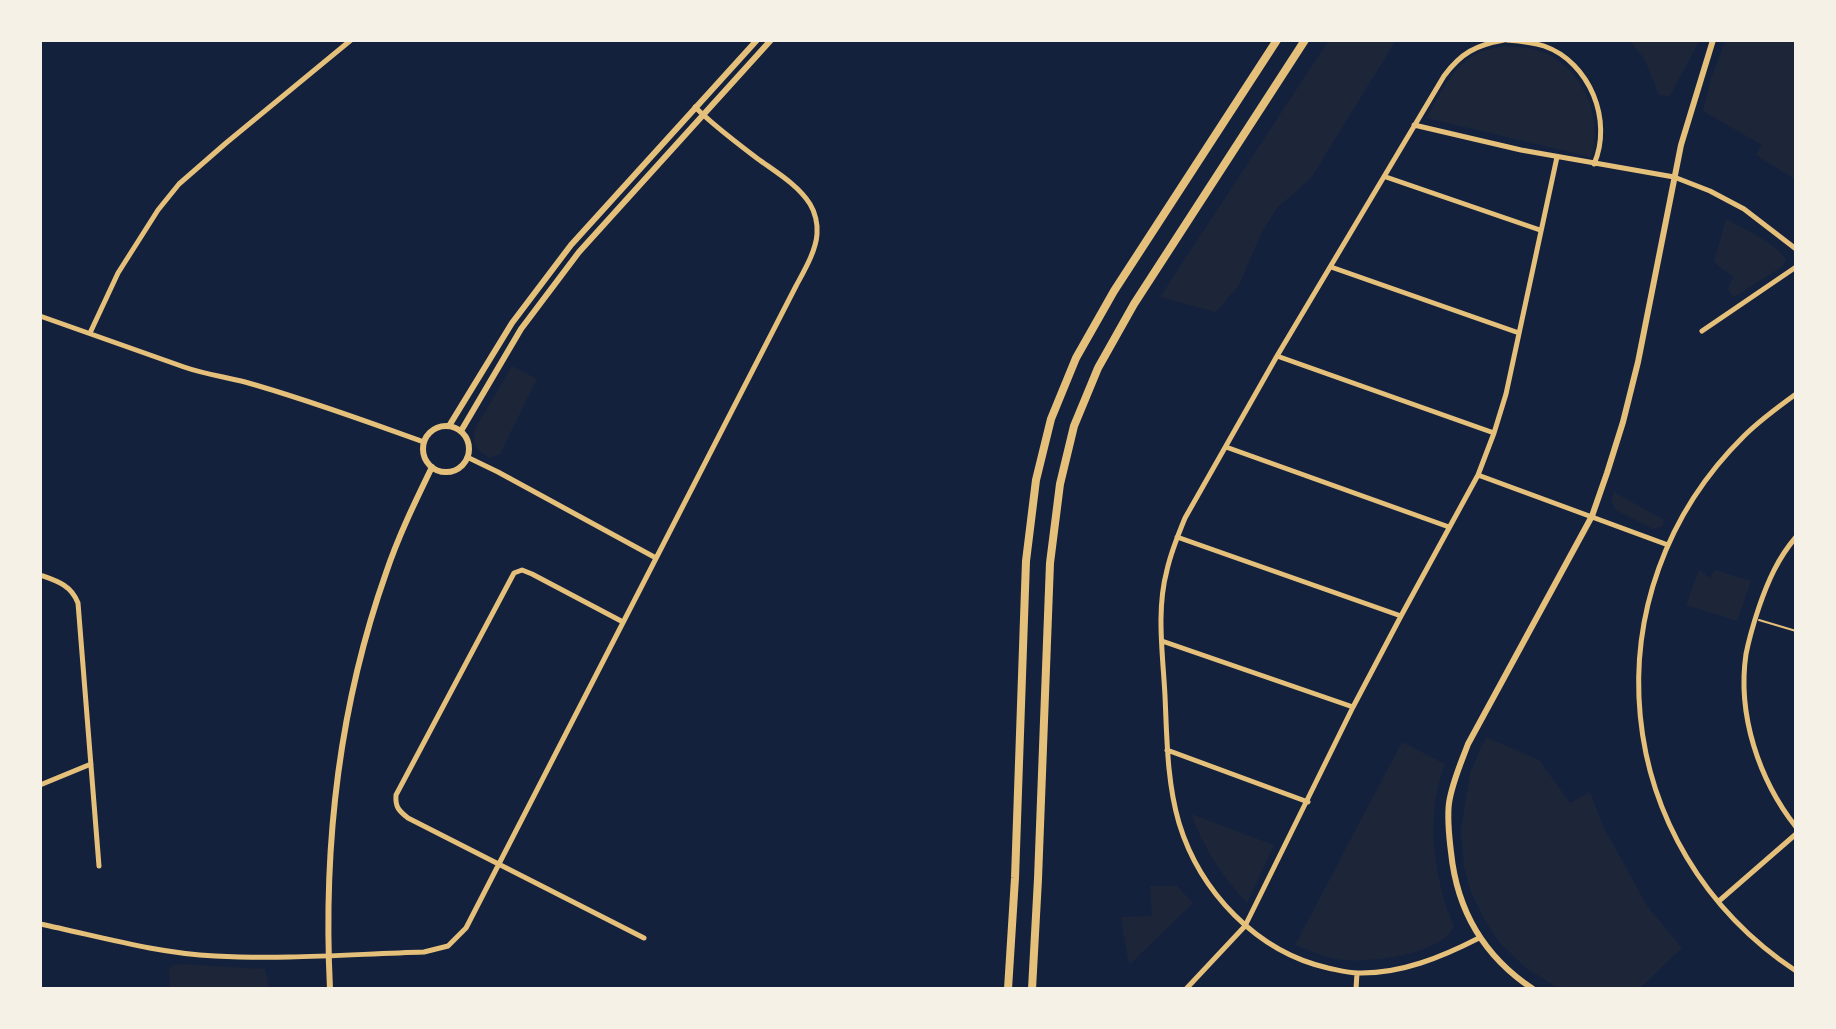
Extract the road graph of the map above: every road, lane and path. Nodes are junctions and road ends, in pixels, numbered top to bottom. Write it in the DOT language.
graph roads {
  1 [pos="351,40"];
  2 [pos="757,40"];
  3 [pos="771,40"];
  4 [pos="1277,40"];
  5 [pos="1305,40"];
  6 [pos="1506,40"];
  7 [pos="1713,40"];
  8 [pos="695,107"];
  9 [pos="703,115"];
  10 [pos="1414,125"];
  11 [pos="1557,157"];
  12 [pos="1594,164"];
  13 [pos="1385,177"];
  14 [pos="1674,177"];
  15 [pos="1540,230"];
  16 [pos="1796,249"];
  17 [pos="1331,267"];
  18 [pos="1796,267"];
  19 [pos="40,316"];
  20 [pos="1702,331"];
  21 [pos="90,333"];
  22 [pos="1519,333"];
  23 [pos="1277,356"];
  24 [pos="1796,394"];
  25 [pos="449,426"];
  26 [pos="461,431"];
  27 [pos="1494,433"];
  28 [pos="424,442"];
  29 [pos="1226,447"];
  30 [pos="467,457"];
  31 [pos="432,467"];
  32 [pos="1478,475"];
  33 [pos="1592,516"];
  34 [pos="1449,527"];
  35 [pos="1177,537"];
  36 [pos="1796,537"];
  37 [pos="1668,545"];
  38 [pos="656,558"];
  39 [pos="40,575"];
  40 [pos="1401,616"];
  41 [pos="1755,619"];
  42 [pos="623,622"];
  43 [pos="1796,631"];
  44 [pos="1162,641"];
  45 [pos="1353,707"];
  46 [pos="1167,750"];
  47 [pos="91,764"];
  48 [pos="40,785"];
  49 [pos="1308,802"];
  50 [pos="1796,827"];
  51 [pos="1796,834"];
  52 [pos="498,864"];
  53 [pos="99,866"];
  54 [pos="1719,901"];
  55 [pos="40,924"];
  56 [pos="1245,926"];
  57 [pos="644,938"];
  58 [pos="1479,938"];
  59 [pos="328,955"];
  60 [pos="1796,971"];
  61 [pos="1357,973"];
  62 [pos="330,989"];
  63 [pos="1008,989"];
  64 [pos="1032,989"];
  65 [pos="1186,989"];
  66 [pos="1356,989"];
  67 [pos="1533,989"];
  1 -- 21 [label="street"];
  2 -- 8 [label="street"];
  3 -- 9 [label="street"];
  4 -- 63 [label="highway"];
  5 -- 64 [label="highway"];
  6 -- 10 [label="street"];
  6 -- 12 [label="street"];
  7 -- 14 [label="street"];
  8 -- 9 [label="street"];
  8 -- 25 [label="street"];
  9 -- 26 [label="street"];
  9 -- 38 [label="street"];
  10 -- 11 [label="street"];
  10 -- 13 [label="street"];
  11 -- 12 [label="street"];
  11 -- 15 [label="street"];
  12 -- 14 [label="street"];
  13 -- 15 [label="street"];
  13 -- 17 [label="street"];
  14 -- 16 [label="street"];
  14 -- 33 [label="street"];
  15 -- 22 [label="street"];
  17 -- 22 [label="street"];
  17 -- 23 [label="street"];
  18 -- 20 [label="street"];
  19 -- 21 [label="street"];
  21 -- 28 [label="street"];
  22 -- 27 [label="street"];
  23 -- 27 [label="street"];
  23 -- 29 [label="street"];
  24 -- 37 [label="street"];
  25 -- 26 [label="street"];
  25 -- 28 [label="street"];
  26 -- 30 [label="street"];
  27 -- 32 [label="street"];
  28 -- 31 [label="street"];
  29 -- 34 [label="street"];
  29 -- 35 [label="street"];
  30 -- 31 [label="street"];
  30 -- 38 [label="street"];
  31 -- 59 [label="street"];
  32 -- 33 [label="street"];
  32 -- 34 [label="street"];
  33 -- 37 [label="street"];
  33 -- 58 [label="street"];
  34 -- 40 [label="street"];
  35 -- 40 [label="street"];
  35 -- 44 [label="street"];
  36 -- 41 [label="street"];
  37 -- 54 [label="street"];
  38 -- 42 [label="street"];
  39 -- 47 [label="street"];
  40 -- 45 [label="street"];
  41 -- 43 [label="lane"];
  41 -- 50 [label="street"];
  42 -- 52 [label="street"];
  42 -- 52 [label="street"];
  44 -- 45 [label="street"];
  44 -- 46 [label="street"];
  45 -- 49 [label="street"];
  46 -- 49 [label="street"];
  46 -- 56 [label="street"];
  47 -- 48 [label="street"];
  47 -- 53 [label="street"];
  49 -- 56 [label="street"];
  51 -- 54 [label="street"];
  52 -- 57 [label="street"];
  52 -- 59 [label="street"];
  54 -- 60 [label="street"];
  55 -- 59 [label="street"];
  56 -- 61 [label="street"];
  56 -- 65 [label="street"];
  58 -- 61 [label="street"];
  58 -- 67 [label="street"];
  59 -- 62 [label="street"];
  61 -- 66 [label="street"];
}
